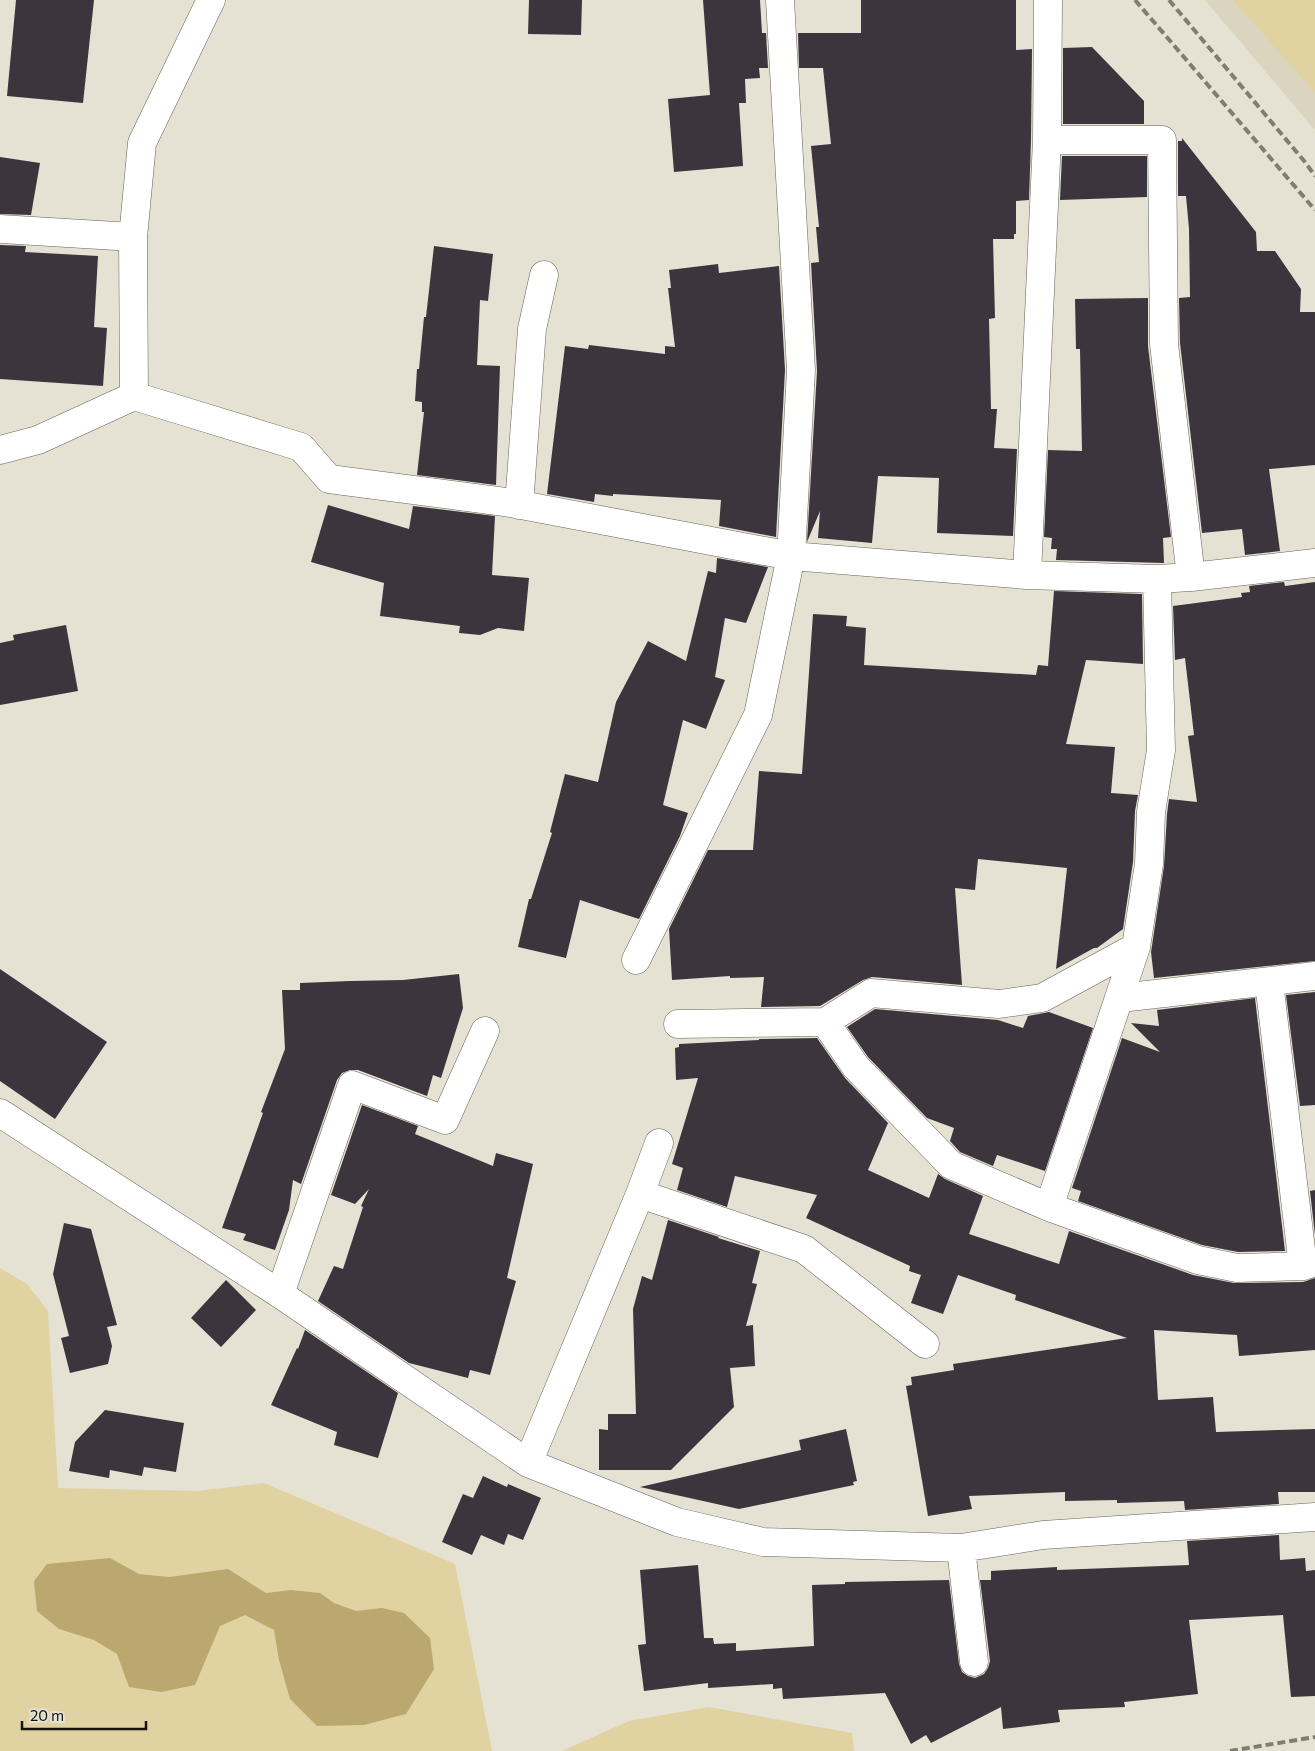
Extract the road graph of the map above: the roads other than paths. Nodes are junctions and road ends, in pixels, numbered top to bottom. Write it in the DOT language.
graph roads {
  1 [pos="211,0"];
  2 [pos="780,0"];
  3 [pos="1048,0"];
  4 [pos="1047,140"];
  5 [pos="0,229"];
  6 [pos="133,237"];
  7 [pos="544,274"];
  8 [pos="134,396"];
  9 [pos="0,450"];
  10 [pos="519,505"];
  11 [pos="791,556"];
  12 [pos="1315,563"];
  13 [pos="1027,575"];
  14 [pos="1191,577"];
  15 [pos="1157,578"];
  16 [pos="1136,947"];
  17 [pos="636,960"];
  18 [pos="1315,976"];
  19 [pos="1269,982"];
  20 [pos="1120,998"];
  21 [pos="825,1022"];
  22 [pos="678,1024"];
  23 [pos="485,1031"];
  24 [pos="0,1113"];
  25 [pos="659,1143"];
  26 [pos="640,1194"];
  27 [pos="1049,1207"];
  28 [pos="1309,1264"];
  29 [pos="280,1294"];
  30 [pos="925,1344"];
  31 [pos="528,1463"];
  32 [pos="1315,1517"];
  33 [pos="961,1548"];
  34 [pos="974,1662"];
  1 -- 6 [label="street"];
  2 -- 11 [label="street"];
  3 -- 4 [label="street"];
  4 -- 13 [label="street"];
  4 -- 14 [label="street"];
  5 -- 6 [label="street"];
  6 -- 8 [label="street"];
  7 -- 10 [label="street"];
  8 -- 9 [label="street"];
  8 -- 10 [label="street"];
  10 -- 11 [label="street"];
  11 -- 13 [label="street"];
  11 -- 17 [label="street"];
  12 -- 14 [label="street"];
  13 -- 15 [label="street"];
  14 -- 15 [label="street"];
  15 -- 16 [label="street"];
  16 -- 20 [label="street"];
  16 -- 21 [label="street"];
  18 -- 19 [label="street"];
  19 -- 20 [label="street"];
  19 -- 28 [label="street"];
  20 -- 27 [label="street"];
  21 -- 22 [label="street"];
  21 -- 27 [label="street"];
  23 -- 29 [label="street"];
  24 -- 29 [label="street"];
  25 -- 26 [label="street"];
  26 -- 30 [label="street"];
  26 -- 31 [label="street"];
  27 -- 28 [label="street"];
  29 -- 31 [label="street"];
  31 -- 33 [label="street"];
  32 -- 33 [label="street"];
  33 -- 34 [label="street"];
}
